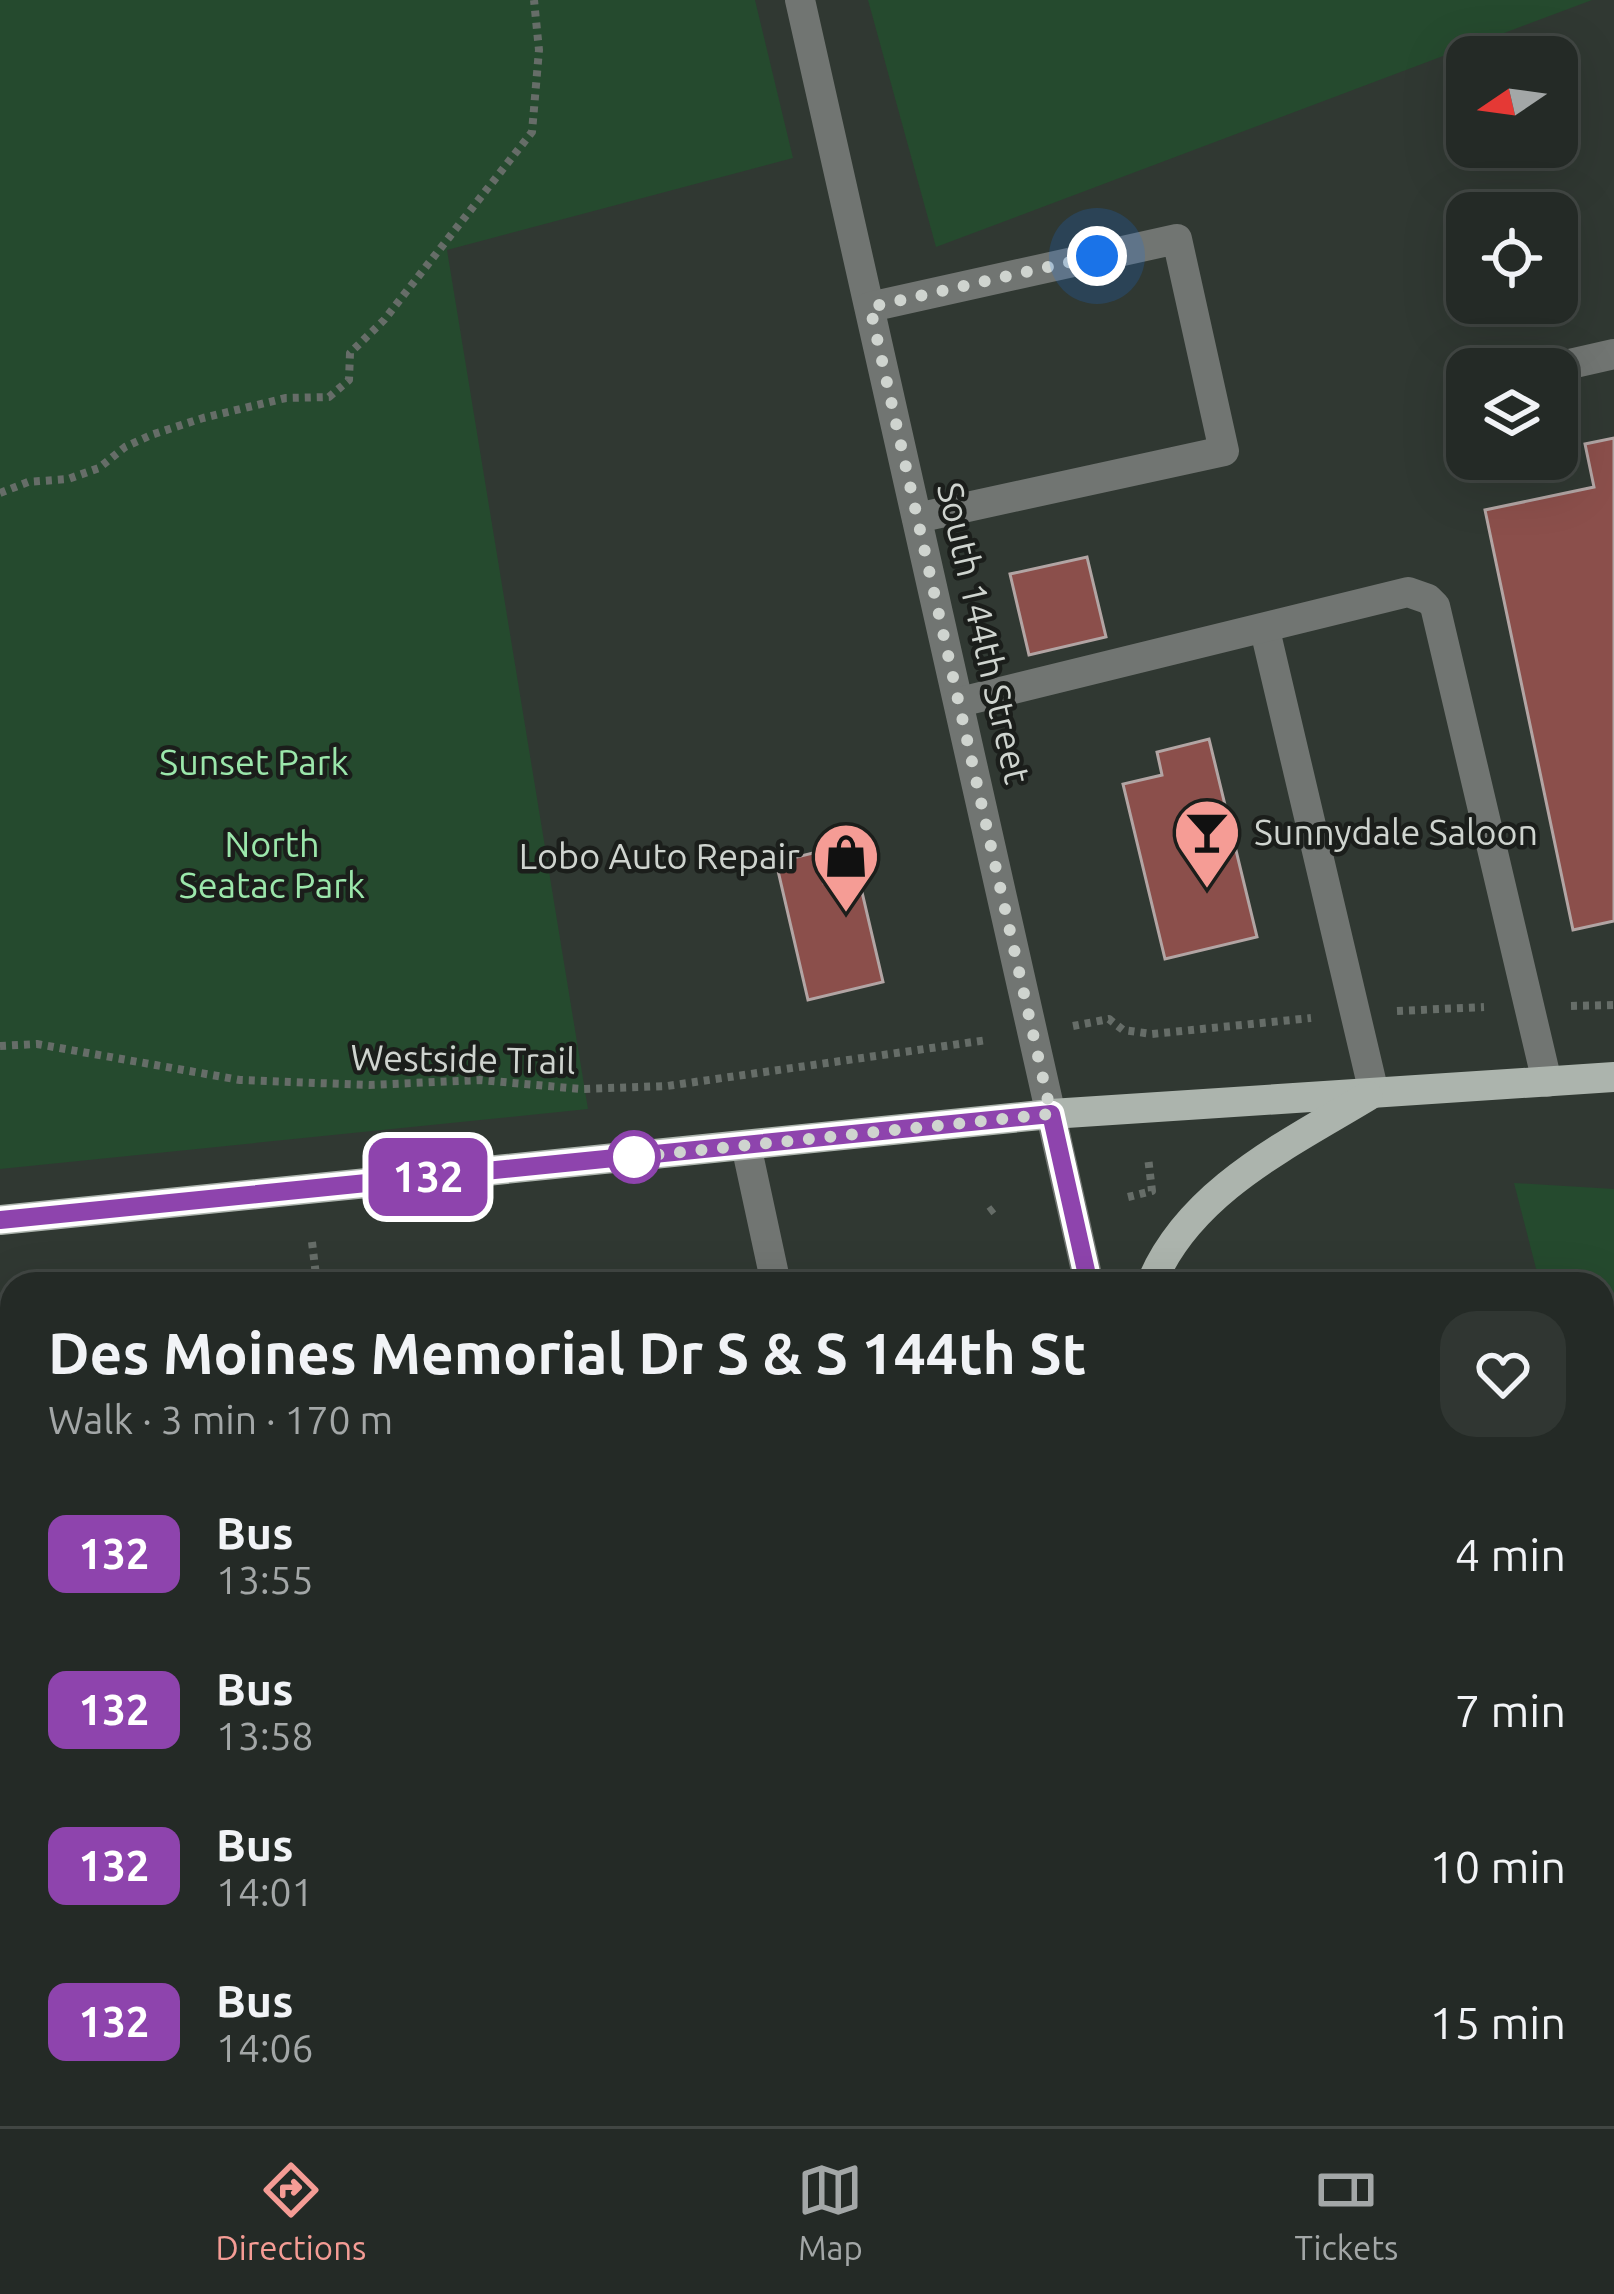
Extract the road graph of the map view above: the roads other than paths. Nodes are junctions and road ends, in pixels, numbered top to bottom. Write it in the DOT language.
graph roads {
  1 [pos="800,0"];
  2 [pos="870,307"];
  3 [pos="1614,354"];
  4 [pos="1578,362"];
  5 [pos="917,518"];
  6 [pos="1264,630"];
  7 [pos="960,702"];
  8 [pos="1614,1077"];
  9 [pos="1547,1082"];
  10 [pos="1373,1093"];
  11 [pos="1051,1114"];
  12 [pos="746,1145"];
  13 [pos="0,1220"];
  14 [pos="773,1272"];
  15 [pos="1086,1272"];
  16 [pos="1155,1272"];
  1 -- 2 [label="street, South 144th Street"];
  2 -- 5 [label="street, South 144th Street"];
  2 -- 5 [label="street"];
  3 -- 4 [label="street"];
  5 -- 7 [label="street, South 144th Street"];
  6 -- 7 [label="street"];
  6 -- 9 [label="street"];
  6 -- 10 [label="street"];
  7 -- 11 [label="street, South 144th Street"];
  8 -- 9 [label="main road"];
  9 -- 10 [label="main road"];
  10 -- 11 [label="main road"];
  10 -- 16 [label="main road"];
  11 -- 12 [label="main road"];
  11 -- 15 [label="street, South 144th Street"];
  12 -- 13 [label="main road"];
  12 -- 14 [label="street"];
}
